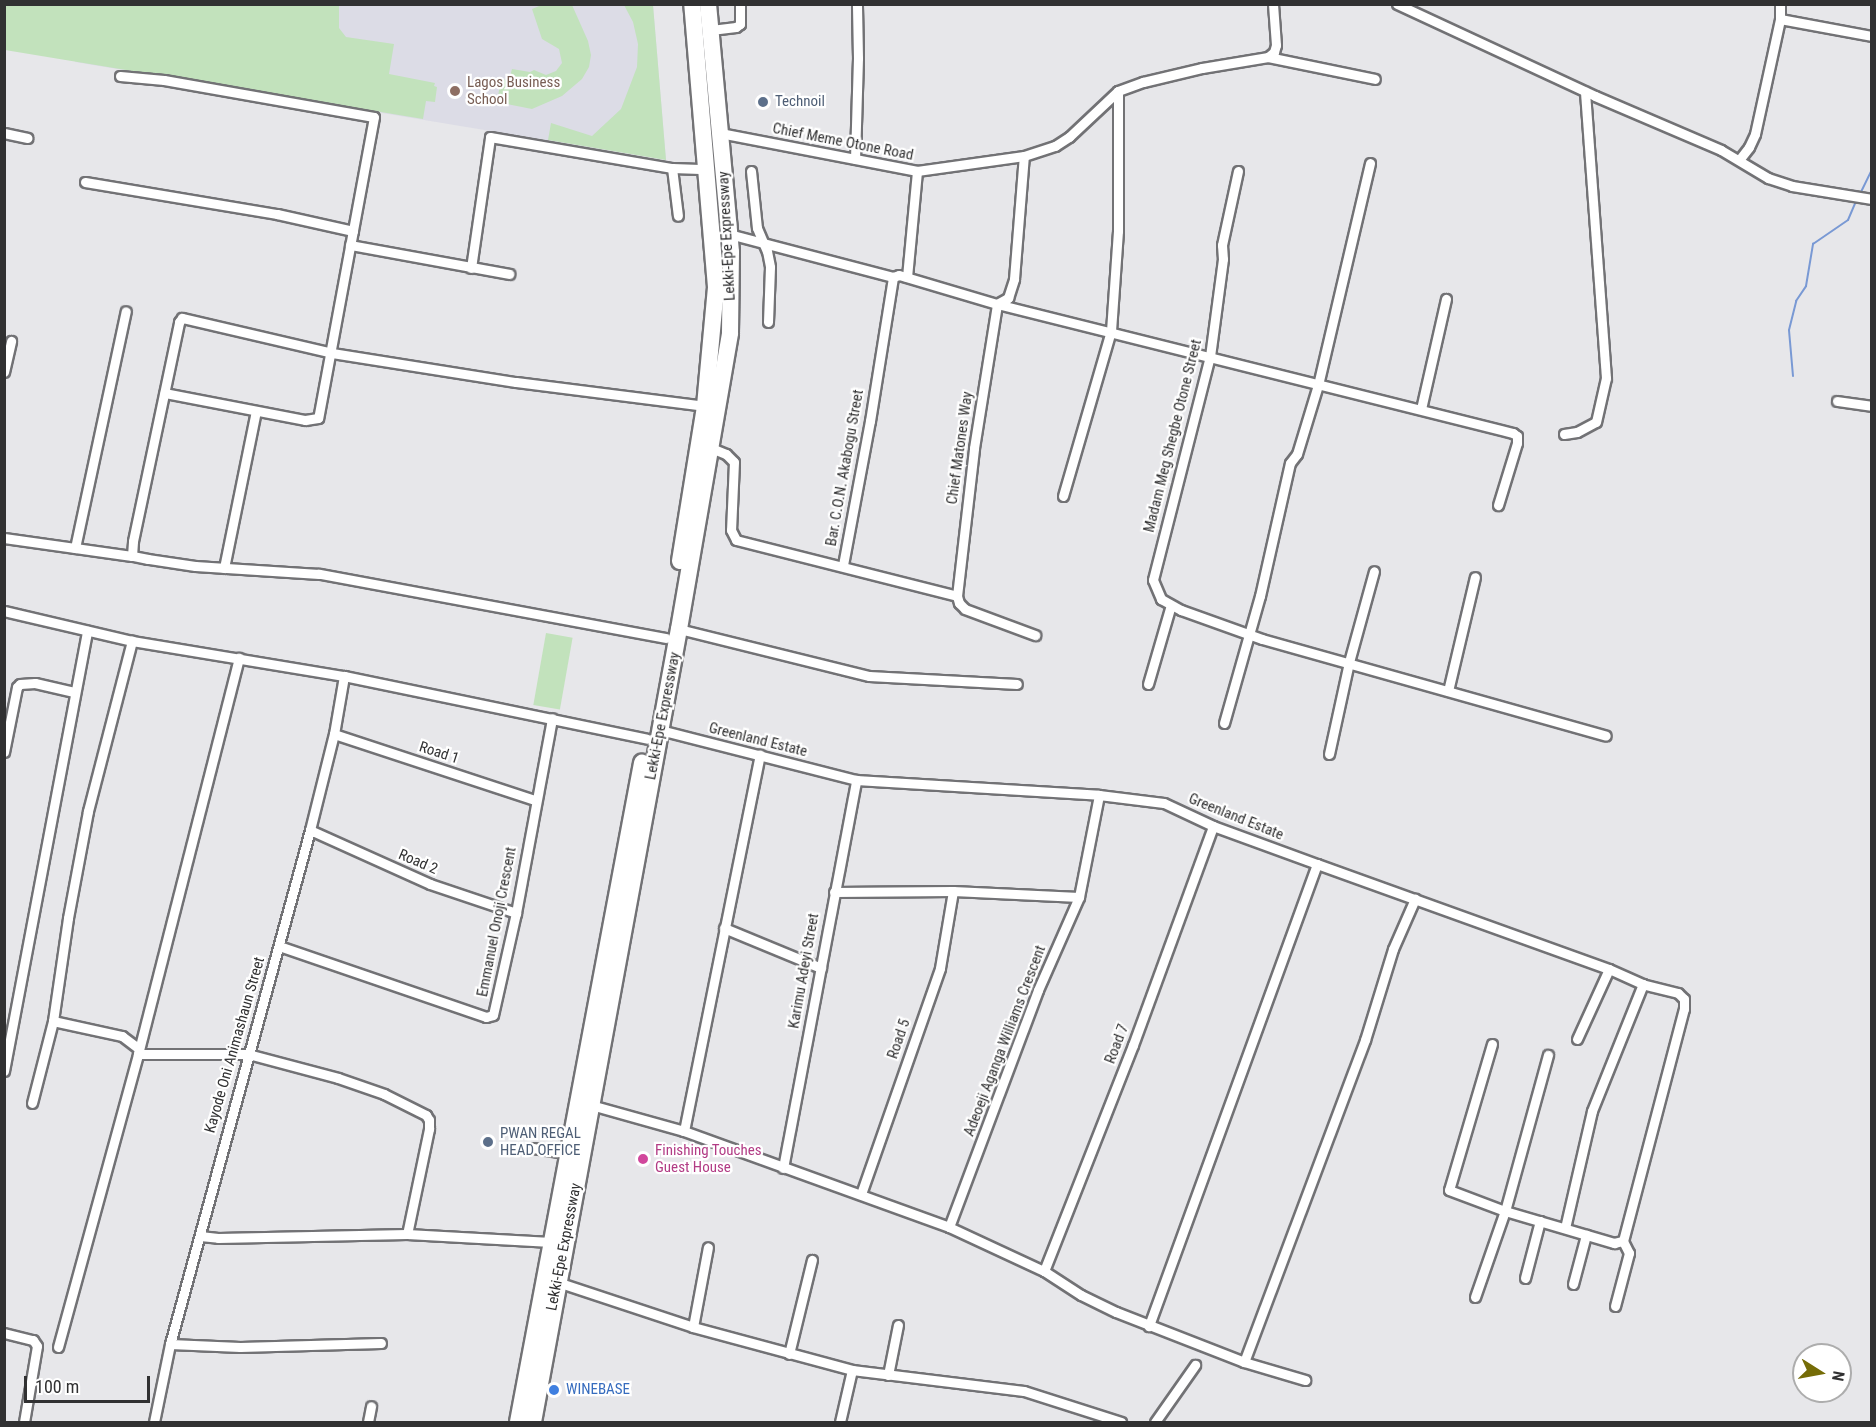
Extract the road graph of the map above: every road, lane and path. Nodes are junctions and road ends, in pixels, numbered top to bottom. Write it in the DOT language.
graph roads {
  1 [pos="693,4"];
  2 [pos="708,4"];
  3 [pos="740,4"];
  4 [pos="857,4"];
  5 [pos="1273,4"];
  6 [pos="1397,4"];
  7 [pos="1780,4"];
  8 [pos="1780,19"];
  9 [pos="711,30"];
  10 [pos="1872,36"];
  11 [pos="1268,57"];
  12 [pos="120,76"];
  13 [pos="1375,79"];
  14 [pos="1118,91"];
  15 [pos="1585,92"];
  16 [pos="4,133"];
  17 [pos="720,133"];
  18 [pos="27,138"];
  19 [pos="1024,156"];
  20 [pos="855,159"];
  21 [pos="1739,160"];
  22 [pos="1370,163"];
  23 [pos="672,168"];
  24 [pos="707,169"];
  25 [pos="751,171"];
  26 [pos="917,171"];
  27 [pos="1238,171"];
  28 [pos="85,182"];
  29 [pos="1872,199"];
  30 [pos="678,216"];
  31 [pos="353,231"];
  32 [pos="729,234"];
  33 [pos="765,244"];
  34 [pos="350,245"];
  35 [pos="471,268"];
  36 [pos="509,274"];
  37 [pos="893,277"];
  38 [pos="907,277"];
  39 [pos="1446,298"];
  40 [pos="997,304"];
  41 [pos="126,311"];
  42 [pos="768,322"];
  43 [pos="1111,331"];
  44 [pos="11,340"];
  45 [pos="332,352"];
  46 [pos="1210,356"];
  47 [pos="4,372"];
  48 [pos="1318,385"];
  49 [pos="165,393"];
  50 [pos="1837,401"];
  51 [pos="705,406"];
  52 [pos="1872,406"];
  53 [pos="1421,409"];
  54 [pos="256,411"];
  55 [pos="1564,434"];
  56 [pos="711,448"];
  57 [pos="1063,496"];
  58 [pos="1498,505"];
  59 [pos="4,538"];
  60 [pos="75,548"];
  61 [pos="132,556"];
  62 [pos="843,565"];
  63 [pos="224,568"];
  64 [pos="1374,571"];
  65 [pos="1475,577"];
  66 [pos="957,596"];
  67 [pos="1171,605"];
  68 [pos="4,611"];
  69 [pos="87,631"];
  70 [pos="672,634"];
  71 [pos="1250,634"];
  72 [pos="1035,635"];
  73 [pos="132,641"];
  74 [pos="239,658"];
  75 [pos="1349,662"];
  76 [pos="344,676"];
  77 [pos="1017,684"];
  78 [pos="1148,684"];
  79 [pos="1448,691"];
  80 [pos="74,692"];
  81 [pos="552,718"];
  82 [pos="1224,723"];
  83 [pos="334,735"];
  84 [pos="653,735"];
  85 [pos="1606,736"];
  86 [pos="4,752"];
  87 [pos="1329,754"];
  88 [pos="760,755"];
  89 [pos="855,780"];
  90 [pos="1099,795"];
  91 [pos="535,800"];
  92 [pos="1213,826"];
  93 [pos="310,830"];
  94 [pos="631,853"];
  95 [pos="1317,864"];
  96 [pos="953,891"];
  97 [pos="834,892"];
  98 [pos="1079,897"];
  99 [pos="1415,899"];
  100 [pos="516,914"];
  101 [pos="724,928"];
  102 [pos="279,946"];
  103 [pos="821,968"];
  104 [pos="1609,969"];
  105 [pos="1643,984"];
  106 [pos="53,1021"];
  107 [pos="1577,1039"];
  108 [pos="1492,1044"];
  109 [pos="7,1049"];
  110 [pos="139,1052"];
  111 [pos="248,1054"];
  112 [pos="1548,1055"];
  113 [pos="4,1071"];
  114 [pos="32,1103"];
  115 [pos="591,1105"];
  116 [pos="684,1131"];
  117 [pos="533,1148"];
  118 [pos="568,1154"];
  119 [pos="783,1168"];
  120 [pos="861,1194"];
  121 [pos="1504,1211"];
  122 [pos="1540,1221"];
  123 [pos="949,1227"];
  124 [pos="1565,1228"];
  125 [pos="407,1234"];
  126 [pos="1586,1235"];
  127 [pos="200,1236"];
  128 [pos="1623,1241"];
  129 [pos="551,1242"];
  130 [pos="708,1246"];
  131 [pos="812,1260"];
  132 [pos="1044,1271"];
  133 [pos="1525,1278"];
  134 [pos="557,1282"];
  135 [pos="1573,1284"];
  136 [pos="1475,1297"];
  137 [pos="1615,1306"];
  138 [pos="898,1325"];
  139 [pos="1149,1326"];
  140 [pos="693,1327"];
  141 [pos="4,1333"];
  142 [pos="381,1343"];
  143 [pos="170,1344"];
  144 [pos="58,1347"];
  145 [pos="789,1354"];
  146 [pos="1244,1362"];
  147 [pos="1195,1365"];
  148 [pos="852,1370"];
  149 [pos="888,1375"];
  150 [pos="1305,1380"];
  151 [pos="371,1406"];
  152 [pos="24,1422"];
  153 [pos="154,1422"];
  154 [pos="368,1422"];
  155 [pos="518,1422"];
  156 [pos="533,1422"];
  157 [pos="840,1422"];
  158 [pos="1115,1422"];
  159 [pos="1155,1422"];
  1 -- 24 [label="highway, Lekki-Epe Expressway"];
  2 -- 9 [label="highway, Lekki-Epe Expressway"];
  3 -- 9 [label="street"];
  4 -- 20 [label="street"];
  5 -- 11 [label="street"];
  6 -- 15 [label="street"];
  7 -- 8 [label="street"];
  8 -- 10 [label="street"];
  8 -- 21 [label="street"];
  9 -- 17 [label="highway, Lekki-Epe Expressway"];
  11 -- 13 [label="street"];
  11 -- 14 [label="street"];
  12 -- 31 [label="street"];
  14 -- 19 [label="street, Chief Meme Otone Road"];
  14 -- 43 [label="street"];
  15 -- 21 [label="street"];
  15 -- 55 [label="street"];
  16 -- 18 [label="street"];
  17 -- 20 [label="street, Chief Meme Otone Road"];
  17 -- 32 [label="highway, Lekki-Epe Expressway"];
  19 -- 26 [label="street, Chief Meme Otone Road"];
  19 -- 40 [label="street"];
  20 -- 26 [label="street, Chief Meme Otone Road"];
  21 -- 29 [label="street"];
  22 -- 48 [label="street"];
  23 -- 24 [label="street"];
  23 -- 30 [label="street"];
  23 -- 35 [label="street"];
  24 -- 51 [label="highway, Lekki-Epe Expressway"];
  25 -- 33 [label="street"];
  26 -- 38 [label="street"];
  27 -- 46 [label="street, Madam Meg Shegbe Otone Street"];
  28 -- 31 [label="street"];
  31 -- 34 [label="street"];
  32 -- 33 [label="street"];
  32 -- 56 [label="highway, Lekki-Epe Expressway"];
  33 -- 37 [label="street"];
  33 -- 42 [label="street"];
  34 -- 35 [label="street"];
  34 -- 45 [label="street"];
  35 -- 36 [label="street"];
  37 -- 38 [label="street"];
  37 -- 62 [label="street, Bar. C.O.N. Akabogu Street"];
  38 -- 40 [label="street"];
  39 -- 53 [label="street"];
  40 -- 43 [label="street"];
  40 -- 66 [label="street, Chief Matones Way"];
  41 -- 60 [label="street"];
  43 -- 46 [label="street"];
  43 -- 57 [label="street"];
  44 -- 47 [label="street"];
  45 -- 49 [label="street"];
  45 -- 51 [label="street"];
  45 -- 54 [label="street"];
  46 -- 48 [label="street"];
  46 -- 67 [label="street, Madam Meg Shegbe Otone Street"];
  48 -- 53 [label="street"];
  48 -- 71 [label="street"];
  49 -- 54 [label="street"];
  49 -- 61 [label="street"];
  50 -- 52 [label="street"];
  51 -- 70 [label="highway, Lekki-Epe Expressway"];
  53 -- 58 [label="street"];
  54 -- 63 [label="street"];
  56 -- 62 [label="street"];
  56 -- 70 [label="highway, Lekki-Epe Expressway"];
  59 -- 60 [label="street"];
  60 -- 61 [label="street"];
  61 -- 63 [label="street"];
  62 -- 66 [label="street, Bar. C.O.N. Akabogu Street"];
  63 -- 70 [label="street"];
  64 -- 75 [label="street"];
  65 -- 79 [label="street"];
  66 -- 72 [label="street, Bar. C.O.N. Akabogu Street"];
  67 -- 71 [label="street"];
  67 -- 78 [label="street"];
  68 -- 69 [label="street, Greenland Estate"];
  69 -- 73 [label="street, Greenland Estate"];
  69 -- 80 [label="street"];
  70 -- 77 [label="street"];
  70 -- 84 [label="highway, Lekki-Epe Expressway"];
  71 -- 75 [label="street"];
  71 -- 82 [label="street"];
  73 -- 74 [label="street, Greenland Estate"];
  73 -- 106 [label="street"];
  74 -- 76 [label="street, Greenland Estate"];
  74 -- 110 [label="street"];
  75 -- 79 [label="street"];
  75 -- 87 [label="street"];
  76 -- 81 [label="street, Greenland Estate"];
  76 -- 83 [label="street, Kayode Oni Animashaun Street"];
  79 -- 85 [label="street"];
  80 -- 86 [label="street"];
  80 -- 109 [label="street"];
  81 -- 84 [label="street, Greenland Estate"];
  81 -- 91 [label="street, Emmanuel Onoji Crescent"];
  83 -- 91 [label="street, Road 1"];
  83 -- 93 [label="street, Kayode Oni Animashaun Street"];
  84 -- 88 [label="street, Greenland Estate"];
  84 -- 94 [label="highway, Lekki-Epe Expressway"];
  88 -- 89 [label="street, Greenland Estate"];
  88 -- 101 [label="street"];
  89 -- 90 [label="street, Greenland Estate"];
  89 -- 97 [label="street, Karimu Adeyi Street"];
  90 -- 92 [label="street, Greenland Estate"];
  90 -- 98 [label="street, Adeoeji Aganga Williams Crescent"];
  91 -- 100 [label="street, Emmanuel Onoji Crescent"];
  92 -- 95 [label="street, Greenland Estate"];
  92 -- 132 [label="street, Road 7"];
  93 -- 100 [label="street, Road 2"];
  93 -- 102 [label="street, Kayode Oni Animashaun Street"];
  94 -- 115 [label="highway, Lekki-Epe Expressway"];
  94 -- 118 [label="highway, Lekki-Epe Expressway"];
  95 -- 99 [label="street, Greenland Estate"];
  95 -- 139 [label="street"];
  96 -- 97 [label="street"];
  96 -- 98 [label="street"];
  96 -- 120 [label="street, Road 5"];
  97 -- 103 [label="street, Karimu Adeyi Street"];
  98 -- 123 [label="street, Adeoeji Aganga Williams Crescent"];
  99 -- 104 [label="street, Greenland Estate"];
  99 -- 146 [label="street"];
  100 -- 102 [label="street, Emmanuel Onoji Crescent"];
  101 -- 103 [label="street"];
  101 -- 116 [label="street"];
  102 -- 111 [label="street, Kayode Oni Animashaun Street"];
  103 -- 119 [label="street, Karimu Adeyi Street"];
  104 -- 105 [label="street, Greenland Estate"];
  104 -- 107 [label="street"];
  105 -- 124 [label="street"];
  105 -- 128 [label="street, Greenland Estate"];
  106 -- 110 [label="street"];
  106 -- 114 [label="street"];
  108 -- 121 [label="street"];
  109 -- 113 [label="street"];
  110 -- 111 [label="street"];
  110 -- 144 [label="street"];
  111 -- 125 [label="street"];
  111 -- 127 [label="street, Kayode Oni Animashaun Street"];
  112 -- 121 [label="street"];
  115 -- 116 [label="street"];
  115 -- 134 [label="highway, Lekki-Epe Expressway"];
  116 -- 119 [label="street"];
  117 -- 118 [label="street"];
  118 -- 129 [label="highway, Lekki-Epe Expressway"];
  119 -- 120 [label="street"];
  120 -- 123 [label="street"];
  121 -- 122 [label="street"];
  121 -- 136 [label="street"];
  122 -- 124 [label="street"];
  122 -- 133 [label="street"];
  123 -- 132 [label="street"];
  124 -- 126 [label="street"];
  125 -- 127 [label="street"];
  125 -- 129 [label="street"];
  126 -- 128 [label="street"];
  126 -- 135 [label="street"];
  127 -- 143 [label="street, Kayode Oni Animashaun Street"];
  128 -- 137 [label="street"];
  129 -- 155 [label="highway, Lekki-Epe Expressway"];
  130 -- 140 [label="street"];
  131 -- 145 [label="street"];
  132 -- 139 [label="street"];
  134 -- 140 [label="street"];
  134 -- 156 [label="highway, Lekki-Epe Expressway"];
  138 -- 149 [label="street"];
  139 -- 146 [label="street"];
  140 -- 145 [label="street"];
  141 -- 152 [label="street"];
  142 -- 143 [label="street"];
  143 -- 153 [label="street, Kayode Oni Animashaun Street"];
  145 -- 148 [label="street"];
  146 -- 150 [label="street"];
  147 -- 159 [label="street"];
  148 -- 149 [label="street"];
  148 -- 157 [label="street"];
  149 -- 158 [label="street"];
  151 -- 154 [label="street"];
}
